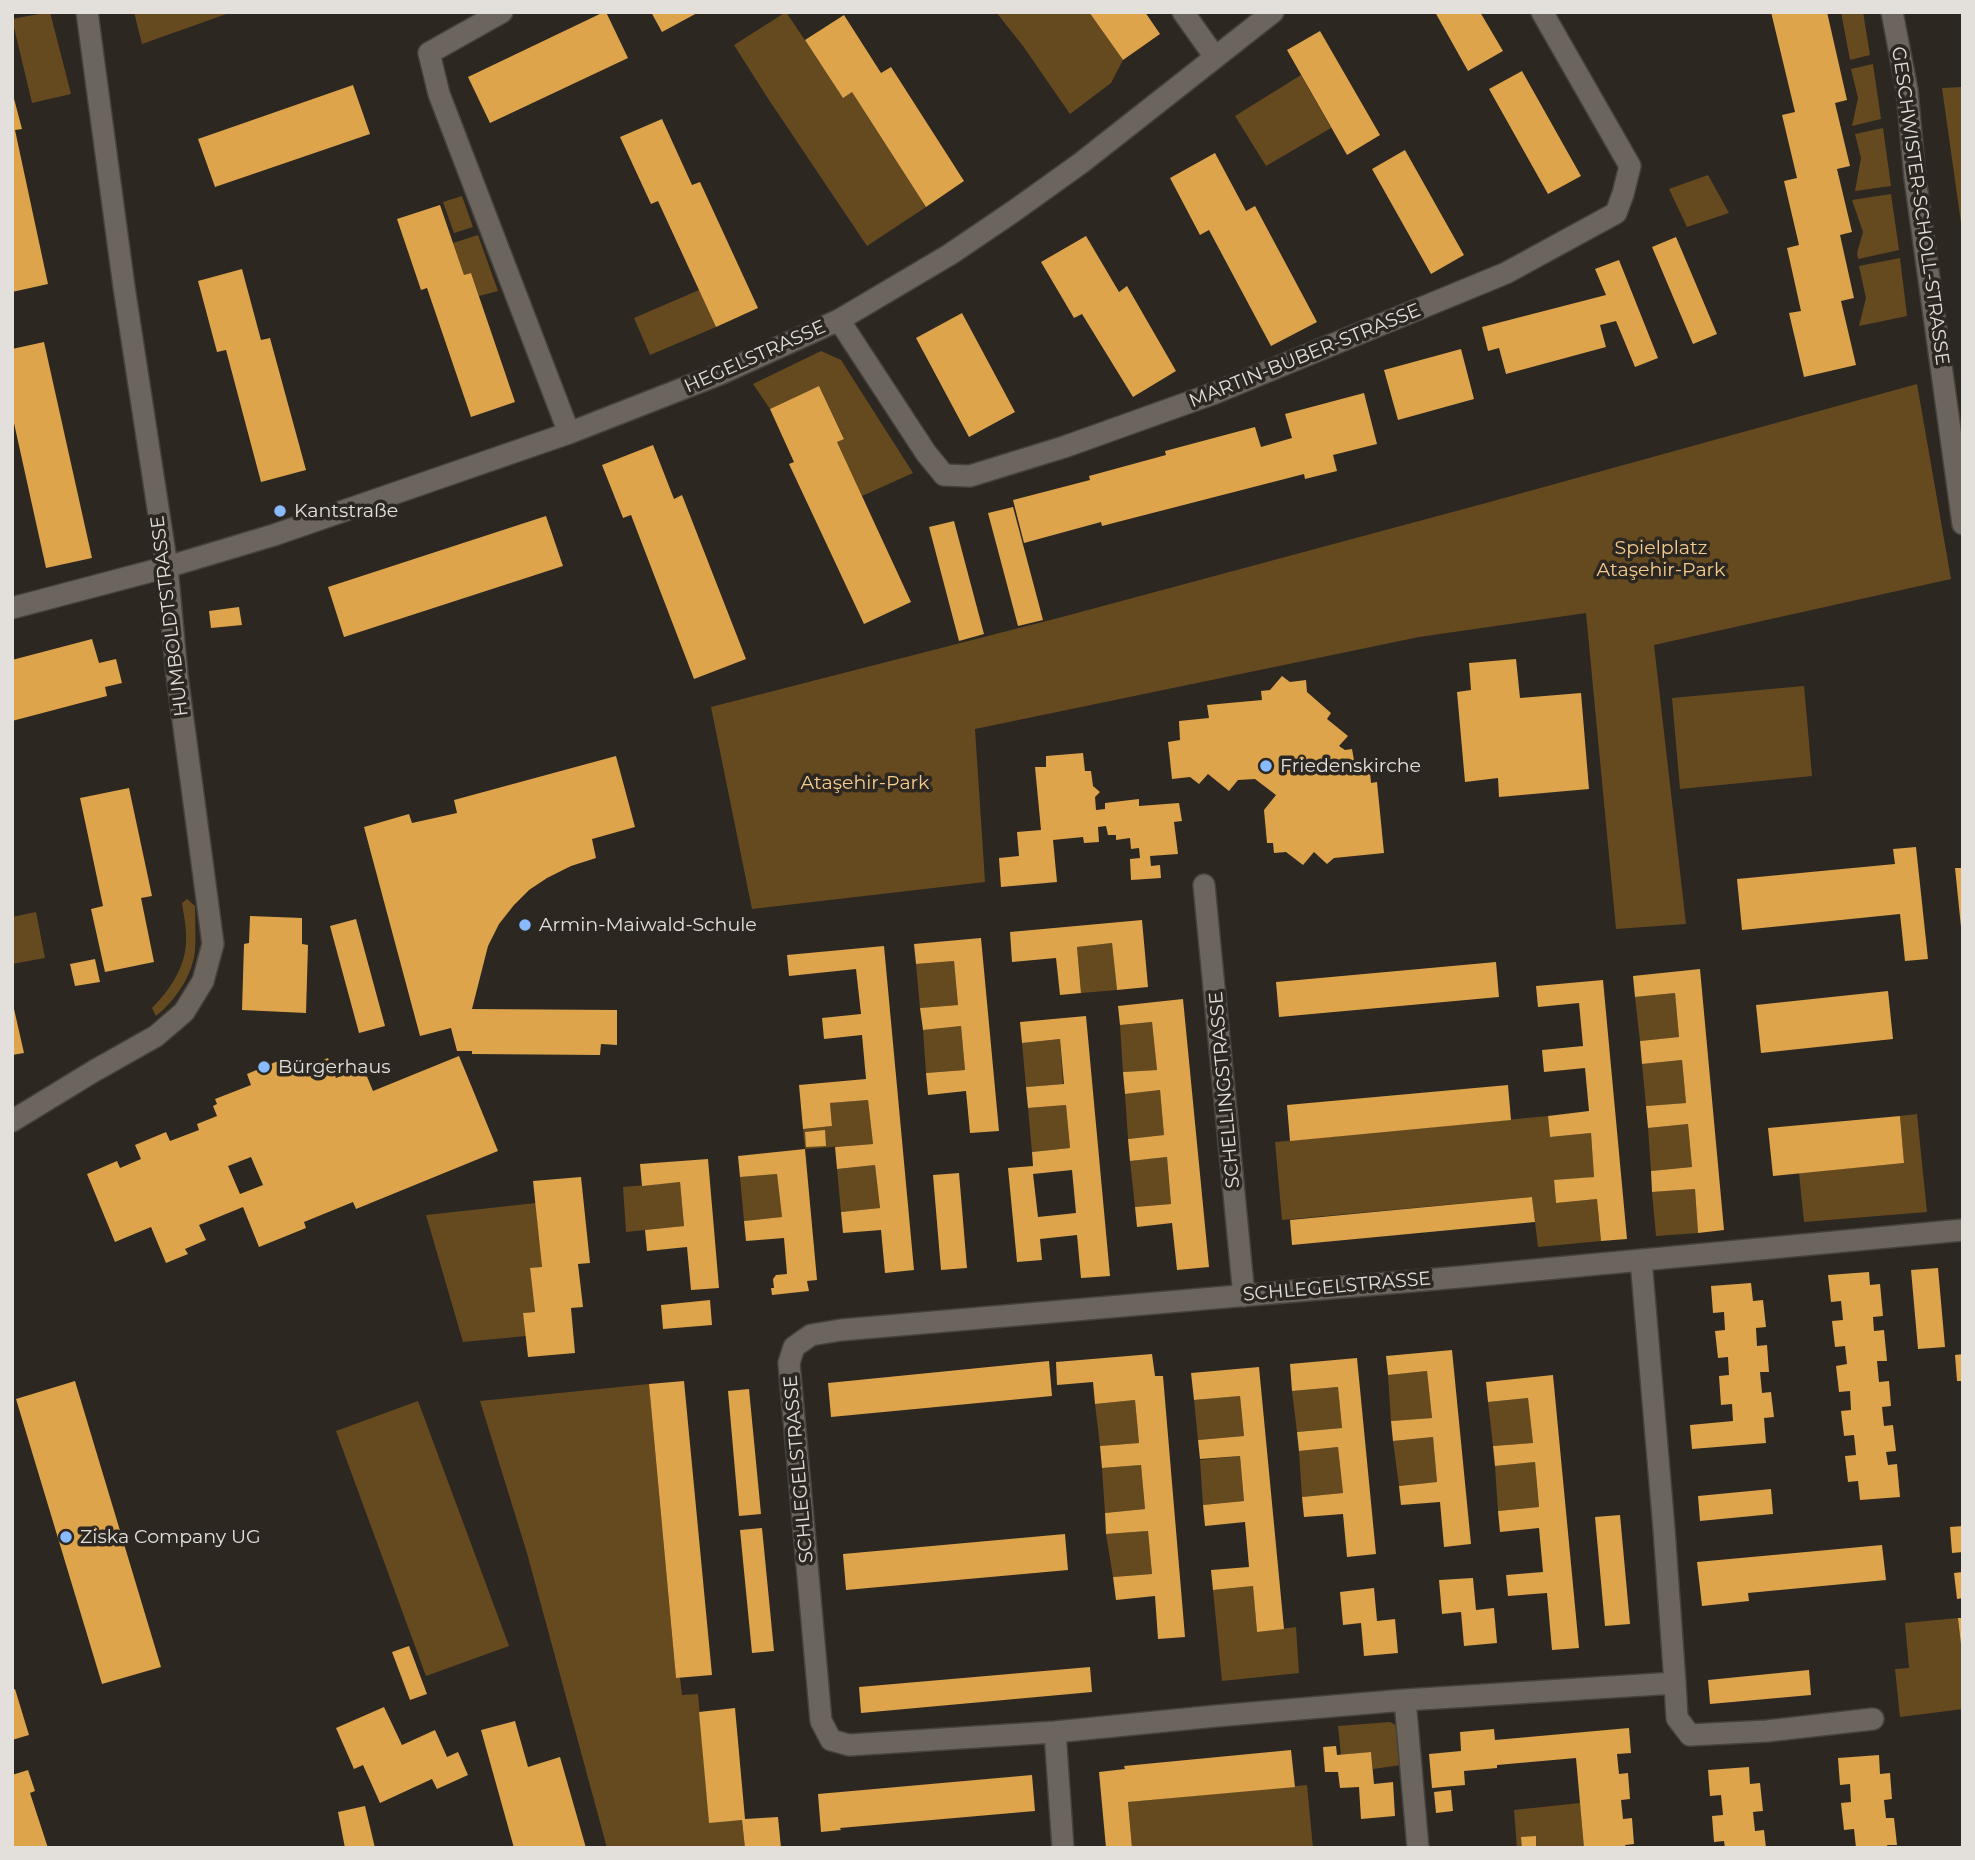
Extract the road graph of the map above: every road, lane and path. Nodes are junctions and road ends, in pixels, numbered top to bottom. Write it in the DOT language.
graph roads {
  1 [pos="87,12"];
  2 [pos="502,12"];
  3 [pos="1183,12"];
  4 [pos="1273,12"];
  5 [pos="1542,12"];
  6 [pos="1892,12"];
  7 [pos="1214,57"];
  8 [pos="839,320"];
  9 [pos="569,433"];
  10 [pos="1963,524"];
  11 [pos="167,567"];
  12 [pos="12,608"];
  13 [pos="1205,885"];
  14 [pos="12,1121"];
  15 [pos="1963,1230"];
  16 [pos="1641,1260"];
  17 [pos="1244,1296"];
  18 [pos="1675,1682"];
  19 [pos="1405,1700"];
  20 [pos="1873,1719"];
  21 [pos="1055,1732"];
  22 [pos="1063,1848"];
  23 [pos="1418,1848"];
  1 -- 11 [label="street, HUMBOLDTSTRASSE"];
  2 -- 9 [label="street"];
  3 -- 7 [label="street"];
  4 -- 7 [label="street, HEGELSTRASSE"];
  5 -- 8 [label="street, MARTIN-BUBER-STRASSE"];
  6 -- 10 [label="street, GESCHWISTER-SCHOLL-STRASSE"];
  7 -- 8 [label="street, HEGELSTRASSE"];
  8 -- 9 [label="street, HEGELSTRASSE"];
  9 -- 11 [label="street, HEGELSTRASSE"];
  11 -- 12 [label="street, HEGELSTRASSE"];
  11 -- 14 [label="street, HUMBOLDTSTRASSE"];
  13 -- 17 [label="street, SCHELLINGSTRASSE"];
  15 -- 16 [label="street, SCHLEGELSTRASSE"];
  16 -- 17 [label="street, SCHLEGELSTRASSE"];
  16 -- 18 [label="street"];
  17 -- 21 [label="street, SCHLEGELSTRASSE"];
  18 -- 19 [label="street, SCHLEGELSTRASSE"];
  18 -- 20 [label="street"];
  19 -- 21 [label="street, SCHLEGELSTRASSE"];
  19 -- 23 [label="street"];
  21 -- 22 [label="street"];
}
